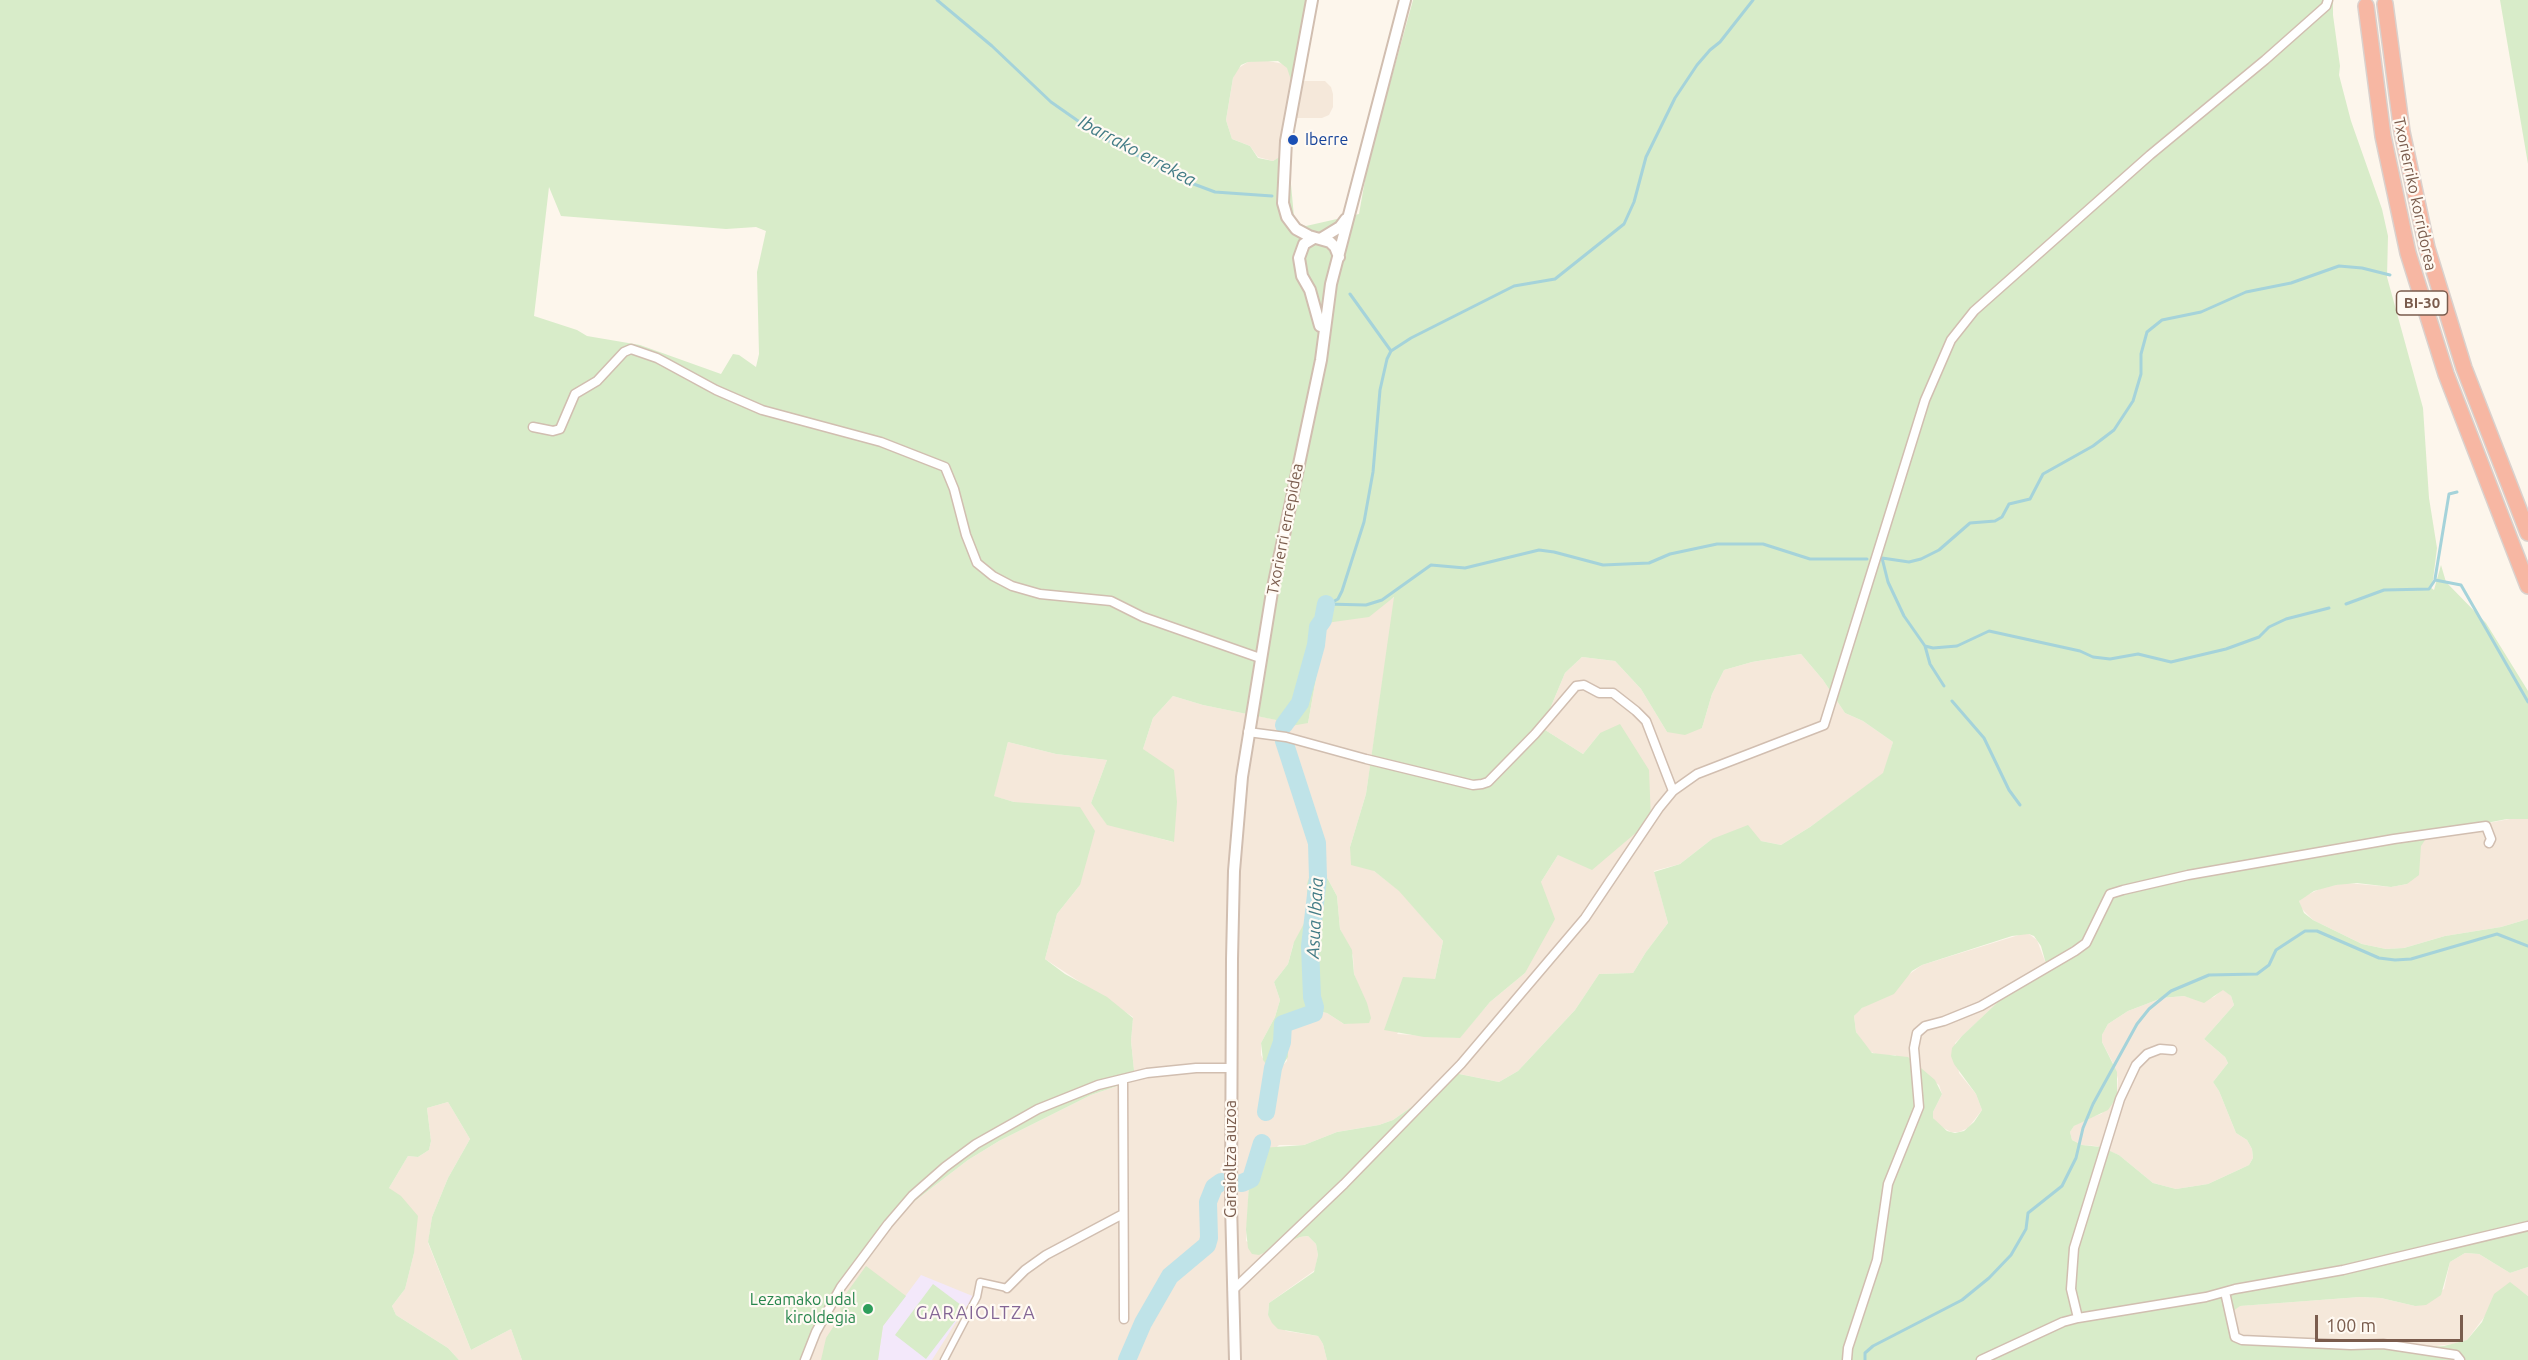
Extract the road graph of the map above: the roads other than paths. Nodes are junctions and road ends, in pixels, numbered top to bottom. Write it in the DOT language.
graph roads {
  1 [pos="1312,0"];
  2 [pos="1405,0"];
  3 [pos="2328,0"];
  4 [pos="2385,4"];
  5 [pos="2366,6"];
  6 [pos="1348,216"];
  7 [pos="1318,238"];
  8 [pos="1339,261"];
  9 [pos="1331,284"];
  10 [pos="1310,290"];
  11 [pos="1323,338"];
  12 [pos="533,427"];
  13 [pos="2528,533"];
  14 [pos="2528,586"];
  15 [pos="1260,658"];
  16 [pos="1248,732"];
  17 [pos="1673,791"];
  18 [pos="2489,843"];
  19 [pos="2172,1050"];
  20 [pos="1231,1068"];
  21 [pos="1123,1079"];
  22 [pos="1123,1214"];
  23 [pos="2528,1226"];
  24 [pos="1007,1288"];
  25 [pos="1233,1290"];
  26 [pos="2225,1292"];
  27 [pos="2078,1318"];
  28 [pos="1124,1319"];
  29 [pos="805,1360"];
  30 [pos="944,1360"];
  31 [pos="1234,1360"];
  32 [pos="1847,1360"];
  33 [pos="1981,1360"];
  34 [pos="2460,1360"];
  1 -- 7 [label="street"];
  2 -- 6 [label="street, Txorierri errepidea"];
  3 -- 17 [label="street"];
  4 -- 13 [label="highway, Txorierriko korridorea / BI-30"];
  5 -- 14 [label="highway, Txorierriko korridorea / BI-30"];
  6 -- 7 [label="street"];
  6 -- 8 [label="street, Txorierri errepidea"];
  7 -- 8 [label="street"];
  7 -- 10 [label="street"];
  8 -- 9 [label="street, Txorierri errepidea"];
  9 -- 10 [label="street"];
  9 -- 11 [label="street, Txorierri errepidea"];
  10 -- 11 [label="street"];
  11 -- 15 [label="street, Txorierri errepidea"];
  12 -- 15 [label="street"];
  15 -- 16 [label="street, Txorierri errepidea"];
  16 -- 17 [label="street"];
  16 -- 20 [label="street, Txorierri errepidea"];
  17 -- 25 [label="street"];
  18 -- 32 [label="street"];
  19 -- 27 [label="street"];
  20 -- 21 [label="street"];
  20 -- 25 [label="street, Garaioltza auzoa"];
  21 -- 22 [label="street"];
  21 -- 29 [label="street"];
  22 -- 24 [label="street"];
  22 -- 28 [label="street"];
  23 -- 26 [label="street"];
  24 -- 30 [label="street"];
  25 -- 31 [label="street, Garaioltza auzoa"];
  26 -- 27 [label="street"];
  26 -- 34 [label="street"];
  27 -- 33 [label="street"];
}
